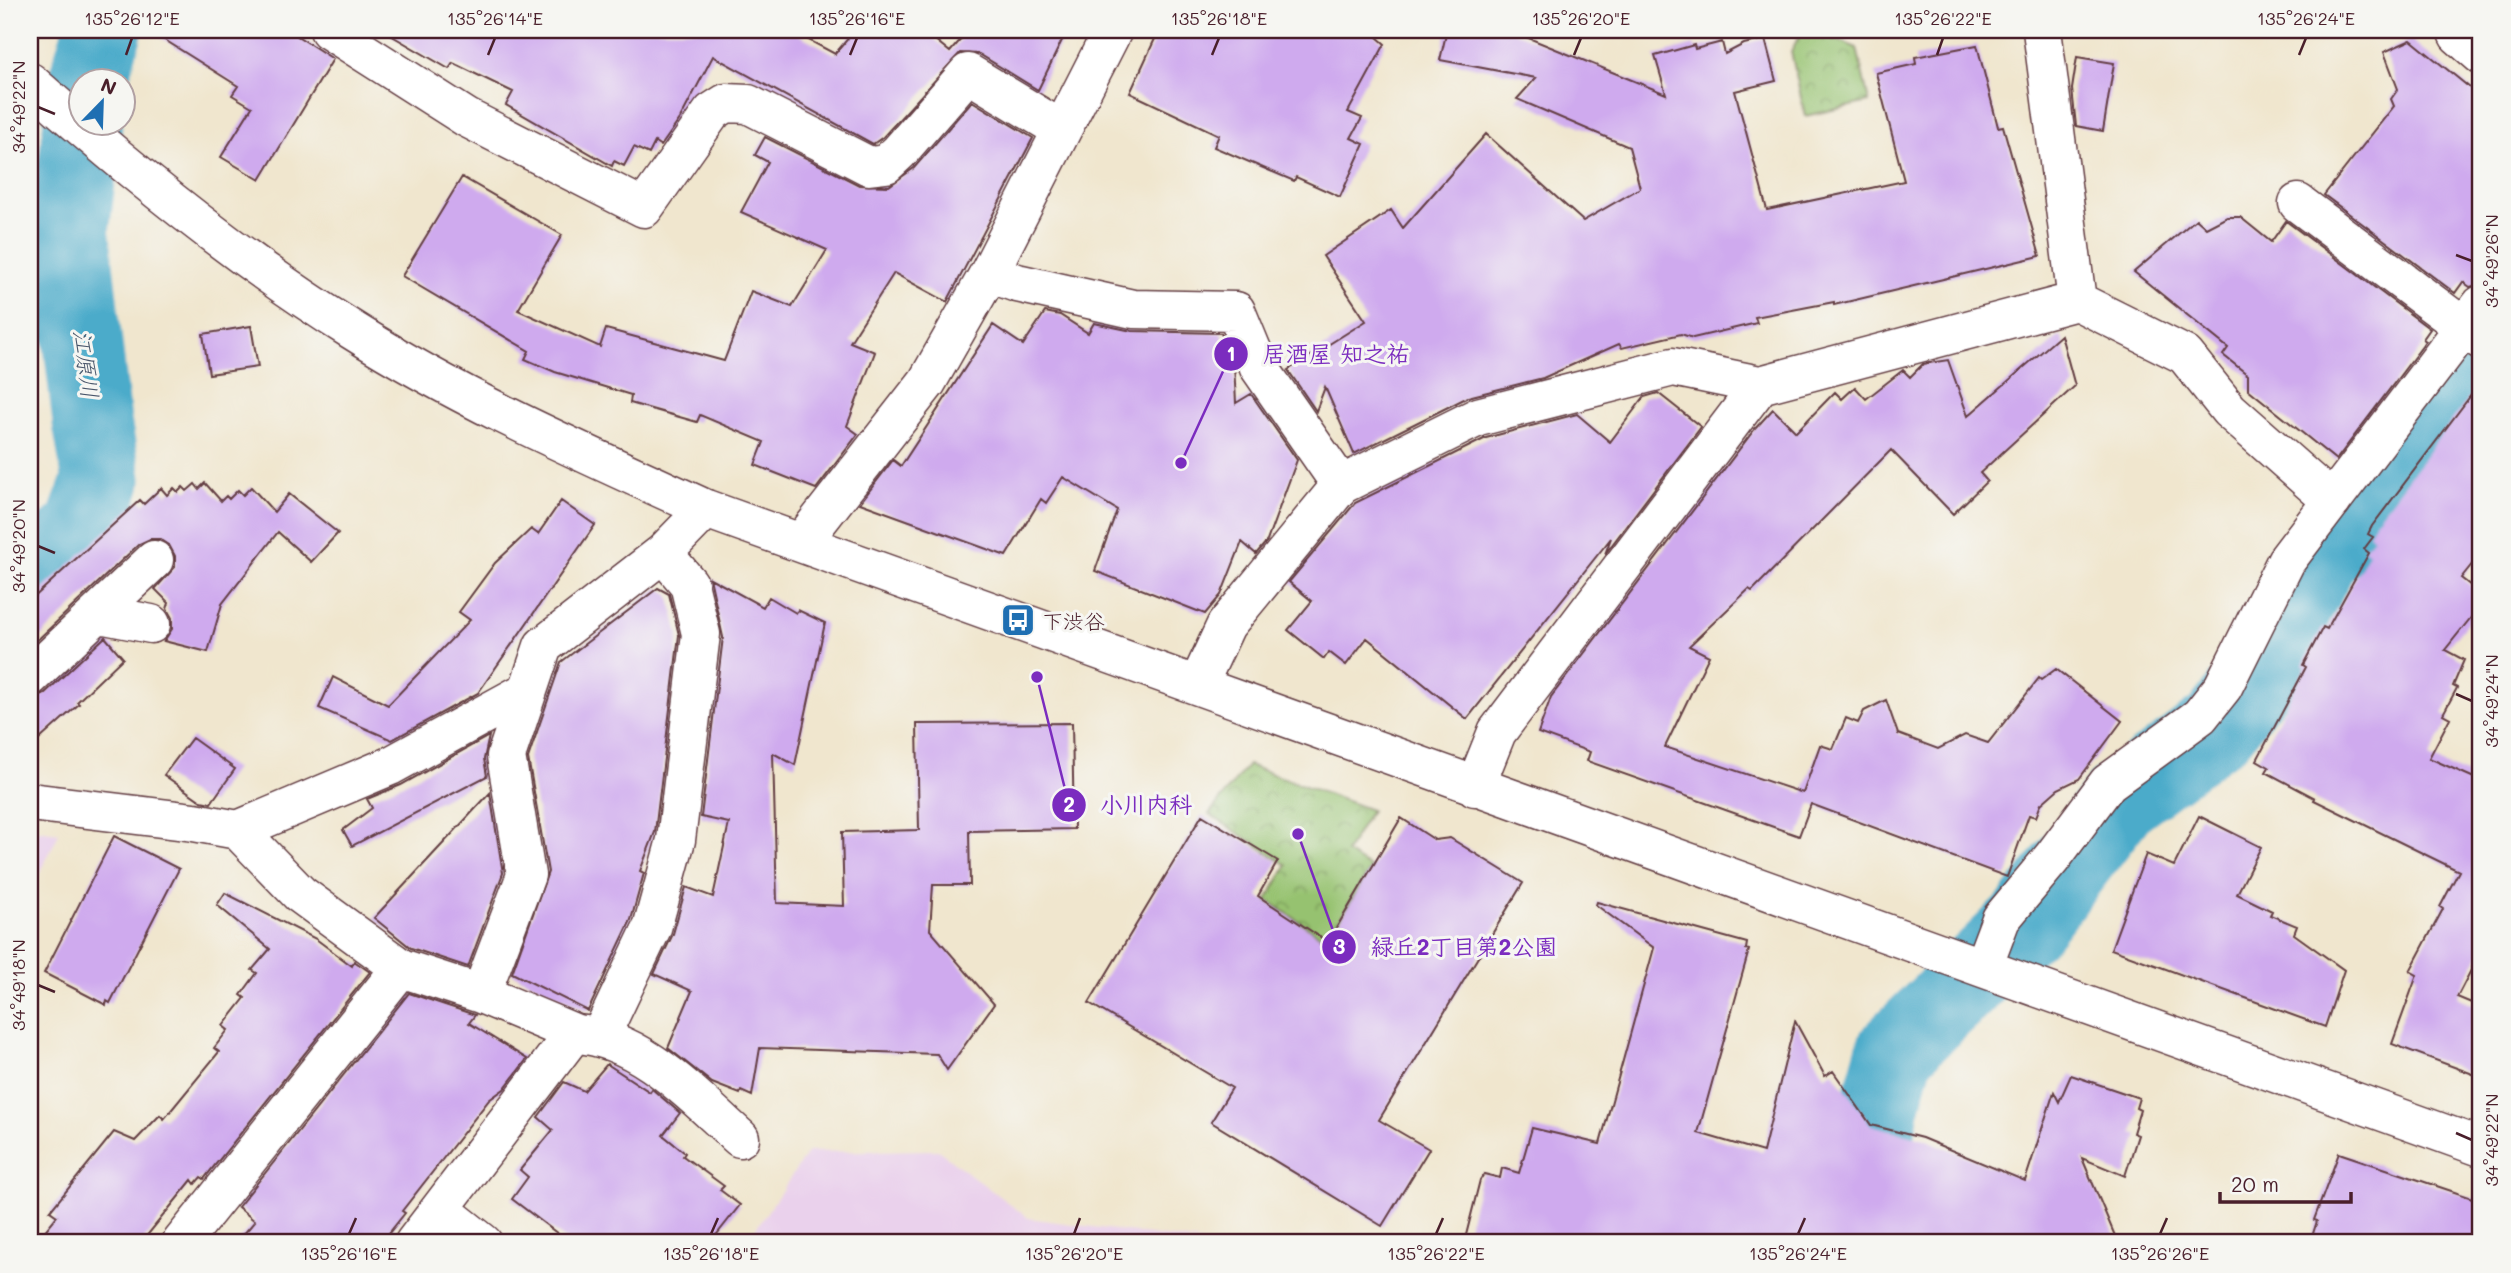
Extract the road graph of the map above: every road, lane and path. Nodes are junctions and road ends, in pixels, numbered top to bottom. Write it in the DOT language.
graph roads {
  1 [pos="1113,30"];
  2 [pos="2042,30"];
  3 [pos="2456,30"];
  4 [pos="337,32"];
  5 [pos="2481,55"];
  6 [pos="42,93"];
  7 [pos="1062,130"];
  8 [pos="2298,203"];
  9 [pos="989,273"];
  10 [pos="2077,301"];
  11 [pos="2476,324"];
  12 [pos="1760,385"];
  13 [pos="1341,485"];
  14 [pos="2332,501"];
  15 [pos="706,509"];
  16 [pos="801,543"];
  17 [pos="663,553"];
  18 [pos="154,560"];
  19 [pos="100,614"];
  20 [pos="151,624"];
  21 [pos="30,677"];
  22 [pos="1198,685"];
  23 [pos="527,691"];
  24 [pos="1475,787"];
  25 [pos="30,802"];
  26 [pos="238,830"];
  27 [pos="1983,967"];
  28 [pos="401,968"];
  29 [pos="481,994"];
  30 [pos="587,1034"];
  31 [pos="740,1138"];
  32 [pos="2481,1147"];
  33 [pos="440,1209"];
  34 [pos="181,1243"];
  35 [pos="414,1243"];
  36 [pos="483,1243"];
  1 -- 7 [label="street"];
  2 -- 10 [label="street"];
  3 -- 5 [label="street"];
  4 -- 7 [label="street"];
  6 -- 15 [label="street"];
  7 -- 9 [label="street"];
  8 -- 11 [label="street"];
  9 -- 13 [label="street"];
  9 -- 16 [label="street"];
  10 -- 12 [label="street"];
  10 -- 14 [label="street"];
  11 -- 14 [label="street"];
  12 -- 13 [label="street"];
  12 -- 24 [label="street"];
  13 -- 22 [label="street"];
  14 -- 27 [label="street"];
  15 -- 16 [label="street"];
  15 -- 17 [label="street"];
  16 -- 22 [label="street"];
  17 -- 23 [label="street"];
  17 -- 30 [label="street"];
  18 -- 19 [label="street"];
  19 -- 20 [label="street"];
  19 -- 21 [label="street"];
  22 -- 24 [label="street"];
  23 -- 26 [label="street"];
  23 -- 29 [label="street"];
  24 -- 27 [label="street"];
  25 -- 26 [label="street"];
  26 -- 28 [label="street"];
  27 -- 32 [label="street"];
  28 -- 29 [label="street"];
  28 -- 34 [label="street"];
  29 -- 30 [label="street"];
  30 -- 31 [label="street"];
  30 -- 33 [label="street"];
  33 -- 35 [label="street"];
  33 -- 36 [label="street"];
}
